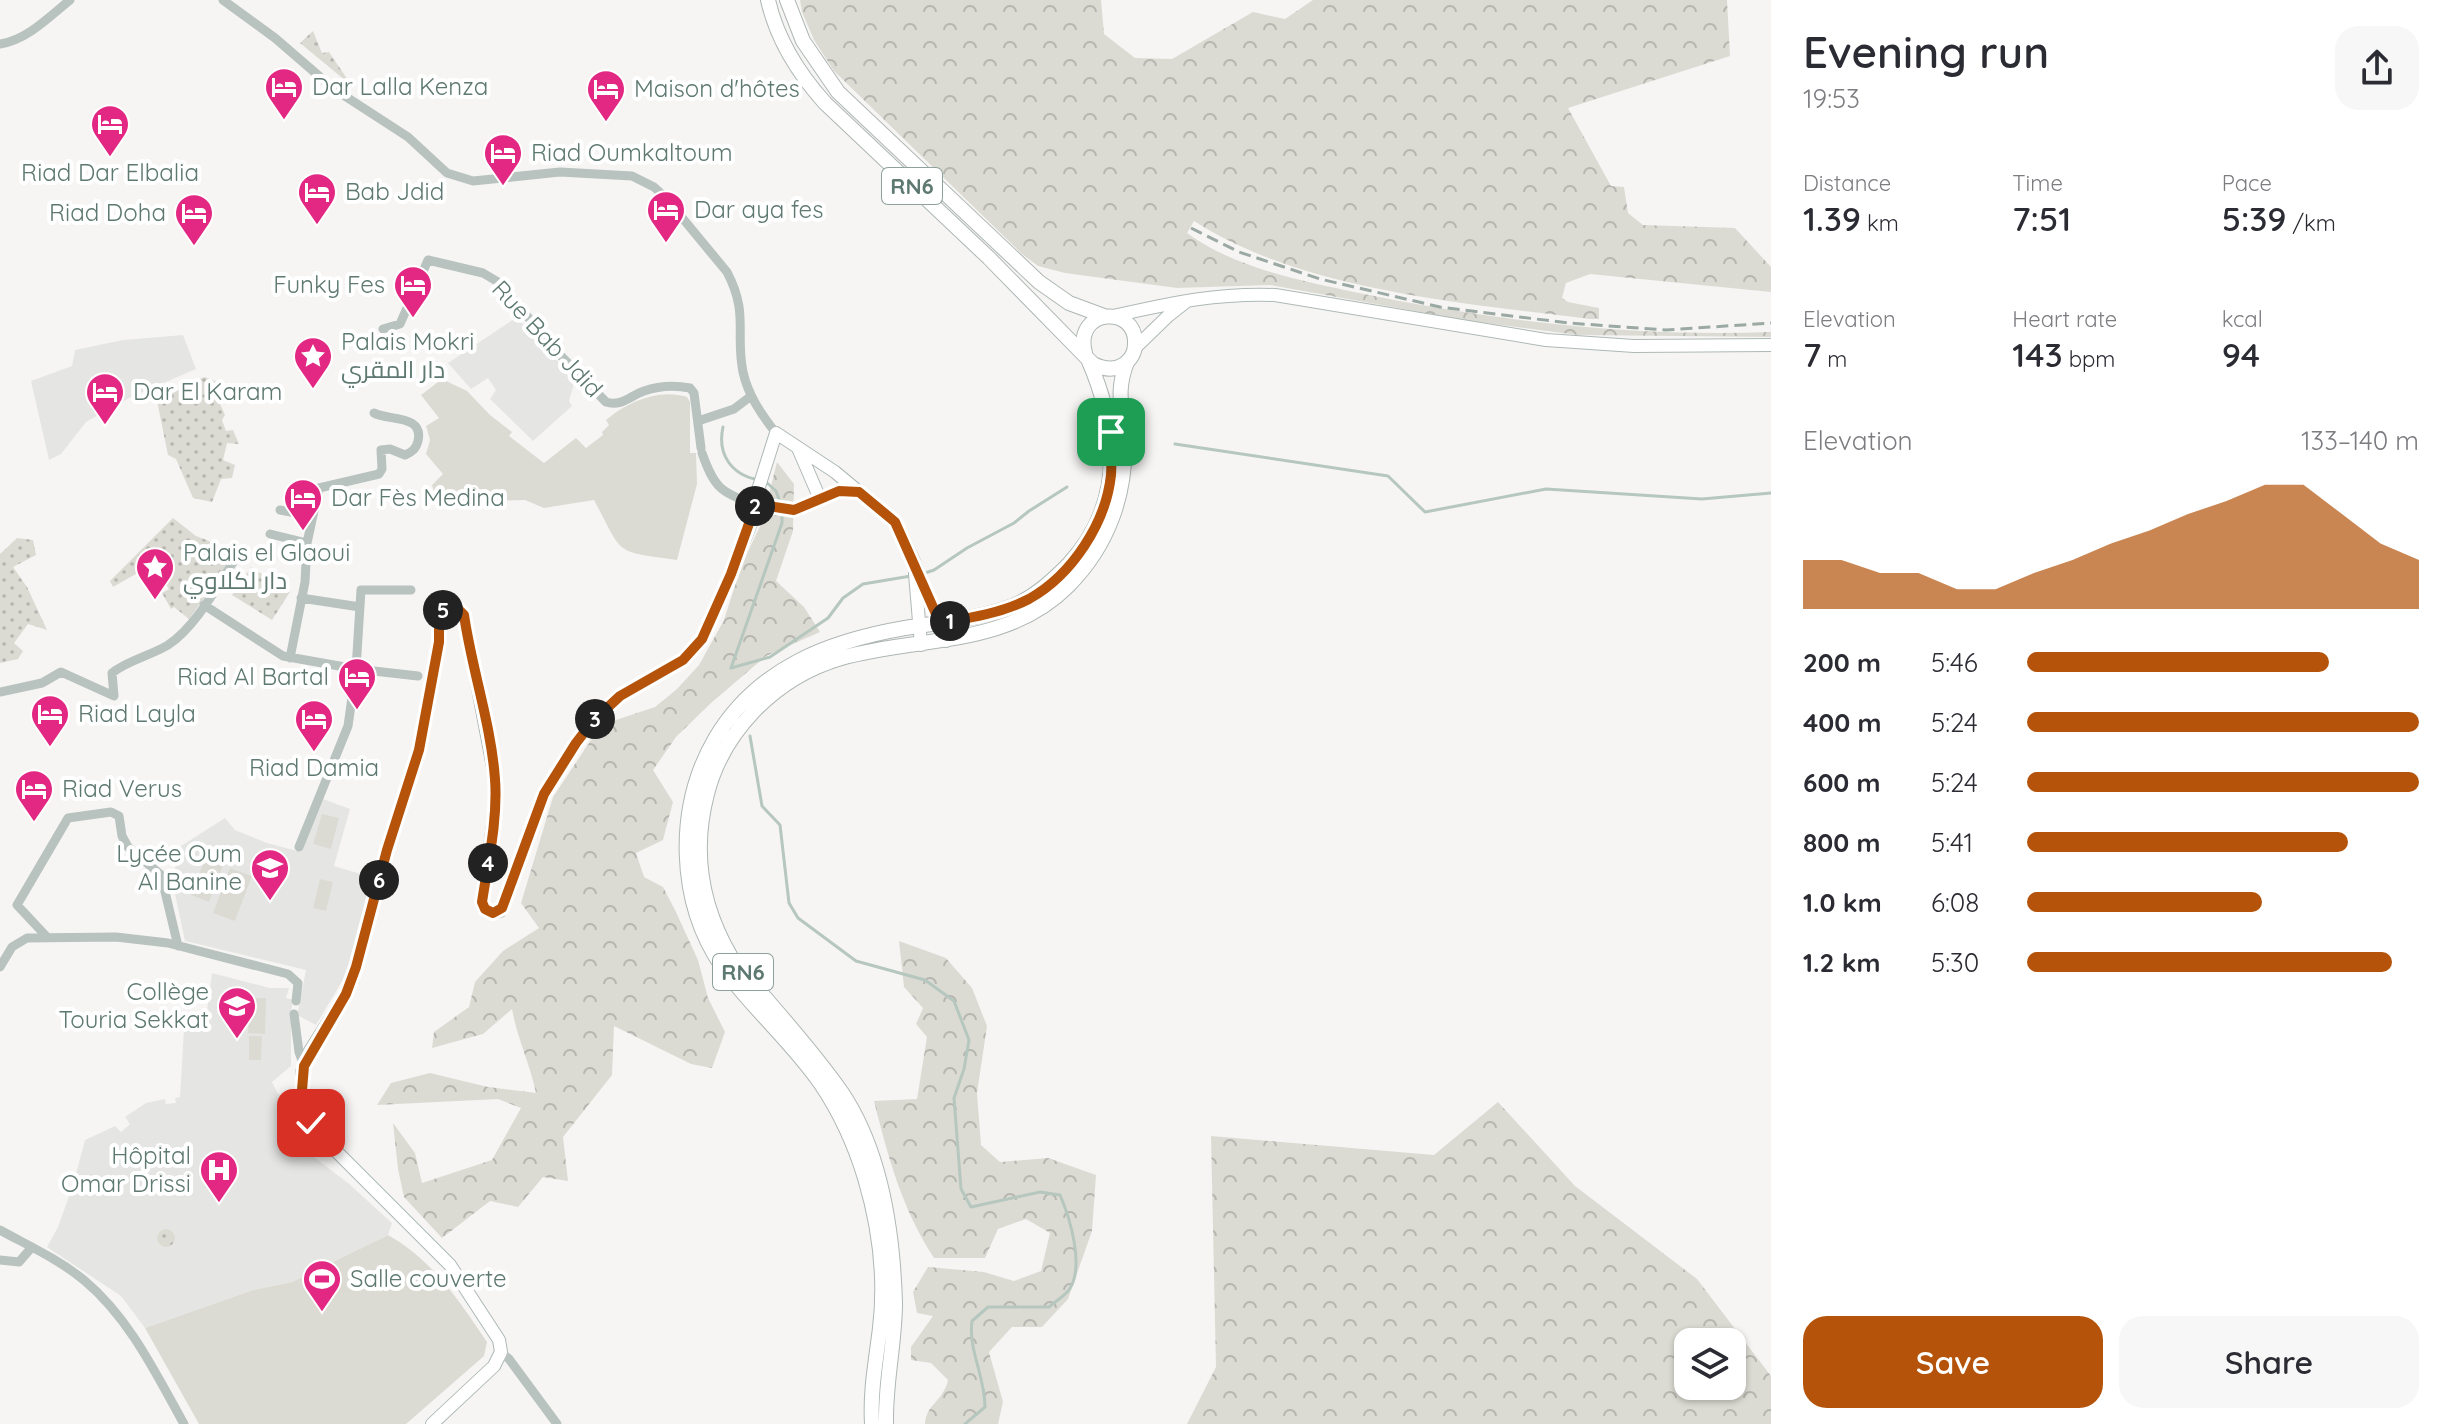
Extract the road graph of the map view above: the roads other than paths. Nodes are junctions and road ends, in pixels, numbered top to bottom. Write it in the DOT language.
graph roads {
  1 [pos="70,0"];
  2 [pos="223,0"];
  3 [pos="768,0"];
  4 [pos="787,0"];
  5 [pos="0,44"];
  6 [pos="1190,299"];
  7 [pos="1109,316"];
  8 [pos="383,329"];
  9 [pos="1771,345"];
  10 [pos="1135,348"];
  11 [pos="1086,356"];
  12 [pos="1127,362"];
  13 [pos="751,396"];
  14 [pos="374,413"];
  15 [pos="698,421"];
  16 [pos="776,433"];
  17 [pos="798,448"];
  18 [pos="859,492"];
  19 [pos="820,499"];
  20 [pos="761,500"];
  21 [pos="280,510"];
  22 [pos="312,516"];
  23 [pos="270,534"];
  24 [pos="307,543"];
  25 [pos="240,552"];
  26 [pos="913,559"];
  27 [pos="411,590"];
  28 [pos="301,598"];
  29 [pos="204,605"];
  30 [pos="360,607"];
  31 [pos="940,623"];
  32 [pos="920,627"];
  33 [pos="946,641"];
  34 [pos="921,645"];
  35 [pos="290,658"];
  36 [pos="356,669"];
  37 [pos="424,677"];
  38 [pos="0,692"];
  39 [pos="299,847"];
  40 [pos="702,913"];
  41 [pos="46,936"];
  42 [pos="178,946"];
  43 [pos="0,967"];
  44 [pos="296,1001"];
  45 [pos="294,1014"];
  46 [pos="794,1042"];
  47 [pos="304,1066"];
  48 [pos="0,1230"];
  49 [pos="32,1247"];
  50 [pos="0,1260"];
  51 [pos="501,1352"];
  52 [pos="184,1424"];
  53 [pos="432,1424"];
  54 [pos="557,1424"];
  55 [pos="872,1424"];
  56 [pos="886,1424"];
  1 -- 5 [label="street"];
  2 -- 13 [label="street"];
  3 -- 11 [label="main road, RN6"];
  4 -- 7 [label="main road, RN6"];
  6 -- 7 [label="main road"];
  6 -- 9 [label="main road"];
  6 -- 10 [label="main road"];
  7 -- 10 [label="main road"];
  7 -- 11 [label="main road"];
  8 -- 15 [label="street, Rue Bab Jdid"];
  10 -- 12 [label="main road, RN6"];
  11 -- 12 [label="main road"];
  11 -- 31 [label="main road, RN6"];
  12 -- 33 [label="main road, RN6"];
  13 -- 15 [label="street"];
  13 -- 16 [label="street"];
  14 -- 22 [label="street"];
  15 -- 20 [label="street, Rue Bab Jdid"];
  16 -- 17 [label="main road"];
  16 -- 20 [label="main road"];
  17 -- 18 [label="main road"];
  17 -- 19 [label="main road"];
  18 -- 19 [label="main road, Rue Bab Jdid"];
  18 -- 26 [label="main road"];
  19 -- 20 [label="main road, Rue Bab Jdid"];
  20 -- 37 [label="main road"];
  21 -- 22 [label="street"];
  22 -- 24 [label="street"];
  23 -- 24 [label="street"];
  24 -- 28 [label="street"];
  25 -- 29 [label="street"];
  26 -- 31 [label="main road"];
  26 -- 32 [label="main road"];
  27 -- 30 [label="street"];
  28 -- 30 [label="street"];
  28 -- 35 [label="street"];
  29 -- 35 [label="street"];
  29 -- 38 [label="street"];
  30 -- 36 [label="street"];
  31 -- 32 [label="main road, RN6"];
  31 -- 33 [label="main road"];
  32 -- 34 [label="main road"];
  32 -- 40 [label="main road, RN6"];
  33 -- 34 [label="main road, RN6"];
  34 -- 40 [label="main road, RN6"];
  35 -- 36 [label="street"];
  36 -- 37 [label="street"];
  36 -- 39 [label="street"];
  37 -- 47 [label="main road"];
  40 -- 46 [label="main road, RN6"];
  41 -- 42 [label="street"];
  41 -- 42 [label="street"];
  41 -- 43 [label="street"];
  42 -- 44 [label="street"];
  45 -- 47 [label="street"];
  46 -- 55 [label="main road, RN6"];
  46 -- 56 [label="main road, RN6"];
  47 -- 51 [label="main road"];
  48 -- 49 [label="street"];
  49 -- 50 [label="street"];
  49 -- 52 [label="street"];
  51 -- 53 [label="main road"];
  51 -- 54 [label="street"];
}
